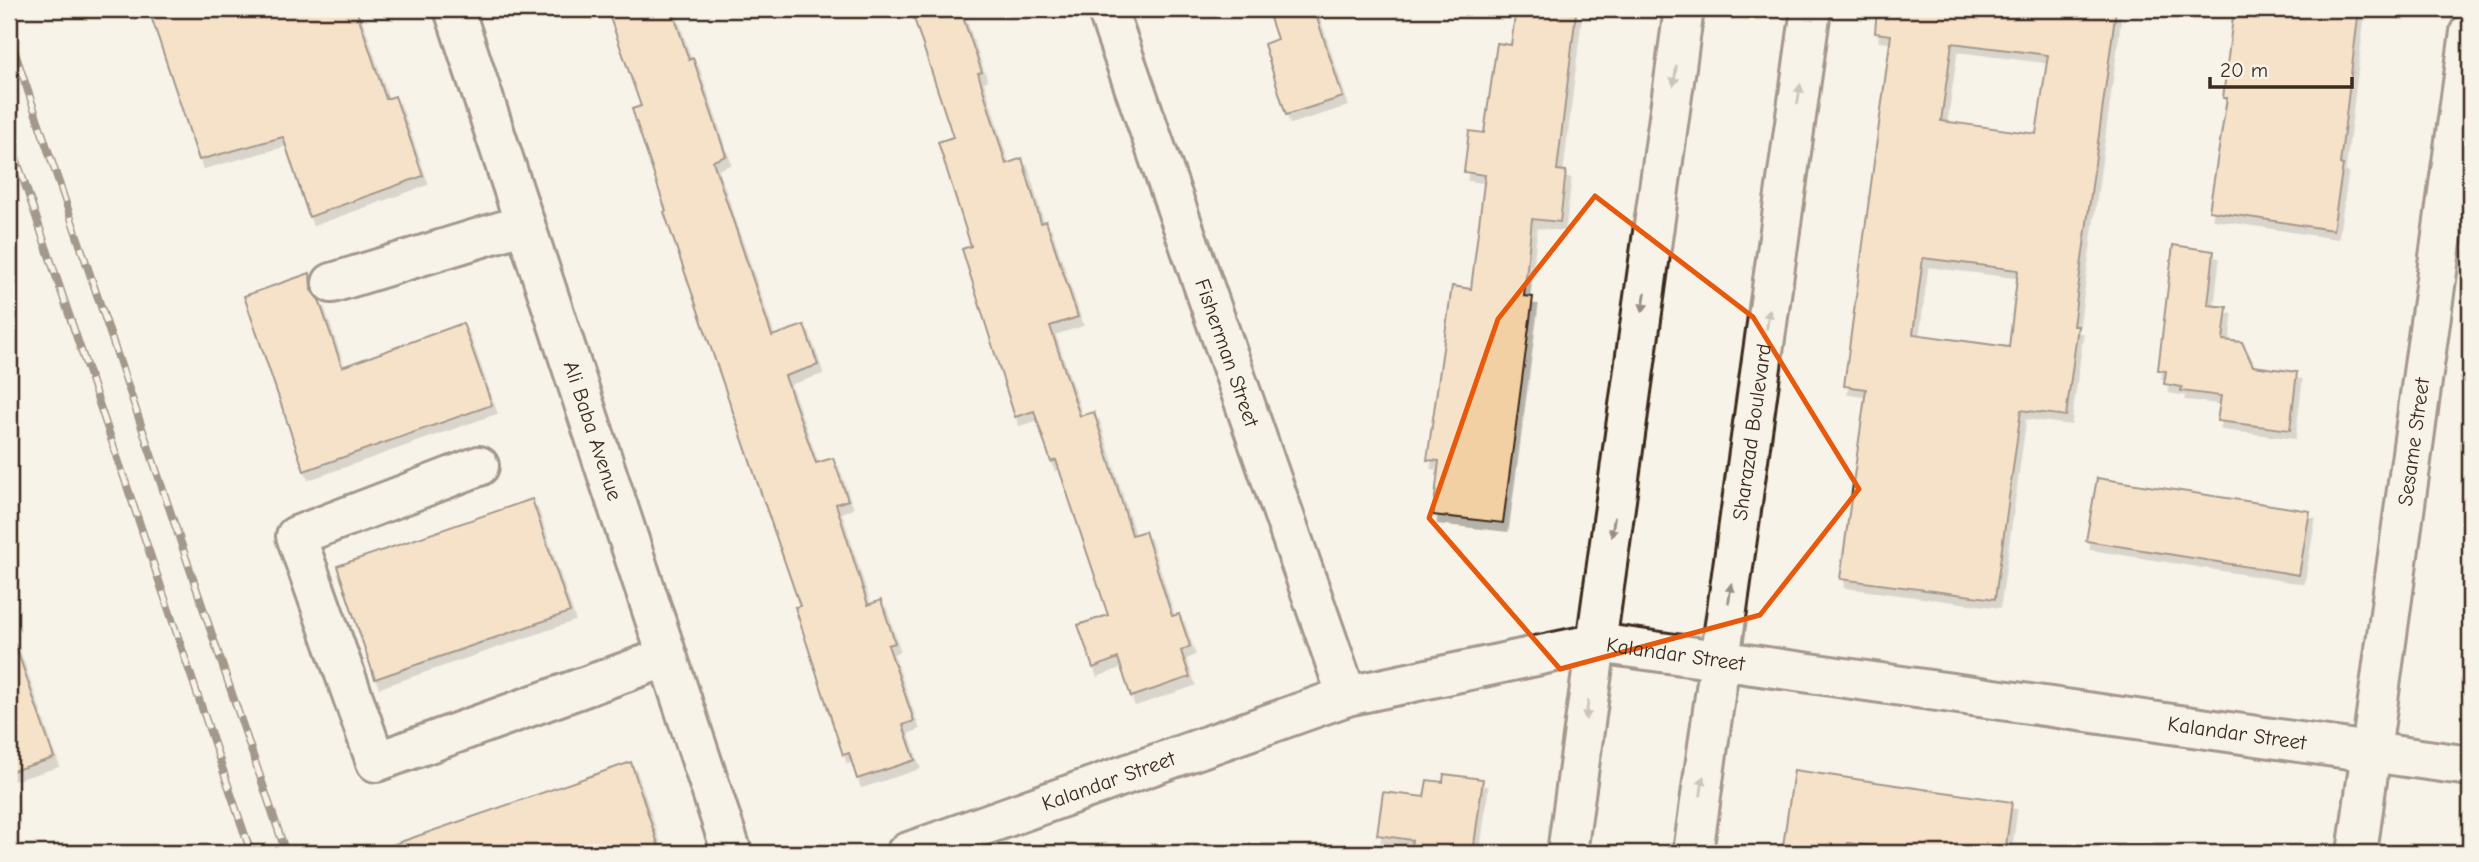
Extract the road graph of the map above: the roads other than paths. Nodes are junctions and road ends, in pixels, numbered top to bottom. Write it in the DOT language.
graph roads {
  1 [pos="454,9"];
  2 [pos="1107,9"];
  3 [pos="1684,9"];
  4 [pos="1811,9"];
  5 [pos="2470,32"];
  6 [pos="525,224"];
  7 [pos="332,283"];
  8 [pos="479,466"];
  9 [pos="1597,643"];
  10 [pos="667,657"];
  11 [pos="1720,661"];
  12 [pos="1347,696"];
  13 [pos="2371,752"];
  14 [pos="2470,766"];
  15 [pos="732,853"];
  16 [pos="906,853"];
  17 [pos="1567,853"];
  18 [pos="1693,853"];
  19 [pos="2357,853"];
  1 -- 6 [label="street, Ali Baba Avenue"];
  2 -- 12 [label="street, Fisherman Street"];
  3 -- 9 [label="street, one-way"];
  11 -- 4 [label="street, Sharazad Boulevard, one-way"];
  5 -- 13 [label="street, Sesame Street"];
  6 -- 7 [label="street"];
  6 -- 10 [label="street, Ali Baba Avenue"];
  8 -- 10 [label="street"];
  9 -- 11 [label="street, Kalandar Street"];
  9 -- 12 [label="street, Kalandar Street"];
  9 -- 17 [label="street, one-way"];
  10 -- 15 [label="street, Ali Baba Avenue"];
  11 -- 13 [label="street, Kalandar Street"];
  18 -- 11 [label="street, Sharazad Boulevard, one-way"];
  12 -- 16 [label="street, Kalandar Street"];
  13 -- 14 [label="street, Kalandar Street"];
  13 -- 19 [label="street, Sesame Street"];
}
